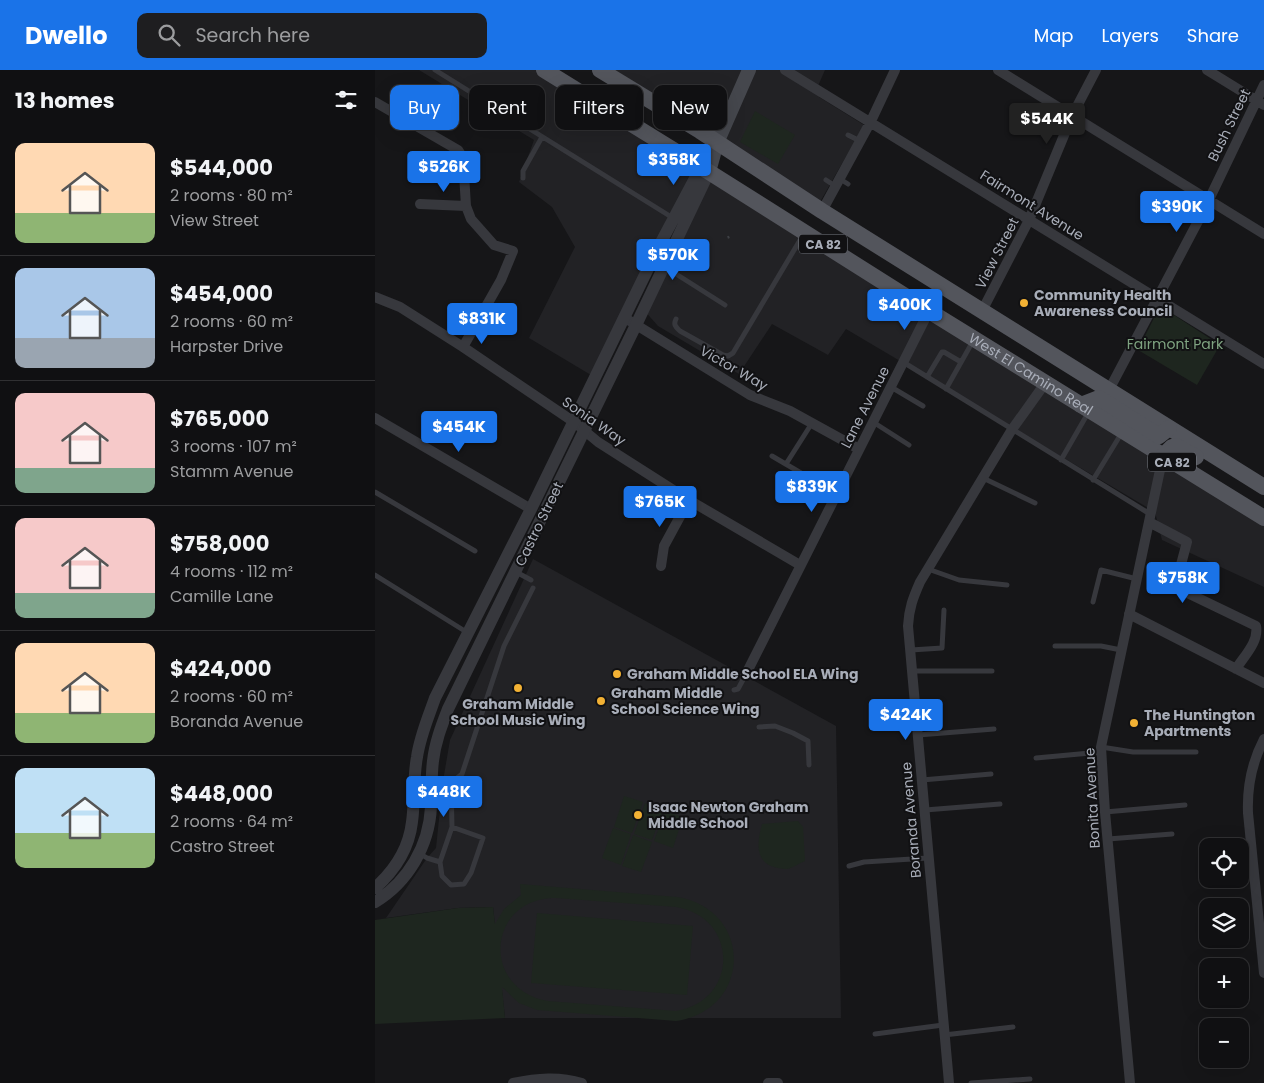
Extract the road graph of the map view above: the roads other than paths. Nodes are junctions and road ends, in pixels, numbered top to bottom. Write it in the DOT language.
graph roads {
  1 [pos="435,70"];
  2 [pos="544,70"];
  3 [pos="599,70"];
  4 [pos="749,70"];
  5 [pos="785,70"];
  6 [pos="895,70"];
  7 [pos="998,70"];
  8 [pos="1096,70"];
  9 [pos="1207,70"];
  10 [pos="568,85"];
  11 [pos="1264,85"];
  12 [pos="375,102"];
  13 [pos="1260,103"];
  14 [pos="1072,116"];
  15 [pos="871,122"];
  16 [pos="641,130"];
  17 [pos="848,135"];
  18 [pos="542,137"];
  19 [pos="860,141"];
  20 [pos="717,143"];
  21 [pos="705,169"];
  22 [pos="523,178"];
  23 [pos="1209,200"];
  24 [pos="420,204"];
  25 [pos="466,206"];
  26 [pos="821,211"];
  27 [pos="673,218"];
  28 [pos="1029,220"];
  29 [pos="804,233"];
  30 [pos="1264,234"];
  31 [pos="664,267"];
  32 [pos="375,297"];
  33 [pos="1157,298"];
  34 [pos="725,304"];
  35 [pos="929,311"];
  36 [pos="982,311"];
  37 [pos="625,318"];
  38 [pos="675,319"];
  39 [pos="636,325"];
  40 [pos="975,339"];
  41 [pos="463,347"];
  42 [pos="903,362"];
  43 [pos="961,362"];
  44 [pos="1264,364"];
  45 [pos="927,377"];
  46 [pos="1046,382"];
  47 [pos="891,386"];
  48 [pos="946,389"];
  49 [pos="1109,390"];
  50 [pos="923,406"];
  51 [pos="1085,408"];
  52 [pos="375,418"];
  53 [pos="873,421"];
  54 [pos="574,422"];
  55 [pos="812,423"];
  56 [pos="1169,428"];
  57 [pos="1011,430"];
  58 [pos="584,432"];
  59 [pos="1123,432"];
  60 [pos="909,445"];
  61 [pos="859,449"];
  62 [pos="772,456"];
  63 [pos="1163,456"];
  64 [pos="1061,460"];
  65 [pos="786,464"];
  66 [pos="801,473"];
  67 [pos="983,478"];
  68 [pos="1093,480"];
  69 [pos="1264,487"];
  70 [pos="375,492"];
  71 [pos="1264,498"];
  72 [pos="689,500"];
  73 [pos="1035,503"];
  74 [pos="531,509"];
  75 [pos="1150,518"];
  76 [pos="1264,518"];
  77 [pos="475,551"];
  78 [pos="800,565"];
  79 [pos="661,566"];
  80 [pos="929,569"];
  81 [pos="515,572"];
  82 [pos="375,575"];
  83 [pos="1137,579"];
  84 [pos="531,580"];
  85 [pos="1007,585"];
  86 [pos="533,588"];
  87 [pos="1093,602"];
  88 [pos="944,610"];
  89 [pos="1129,614"];
  90 [pos="469,633"];
  91 [pos="1055,646"];
  92 [pos="911,650"];
  93 [pos="1121,650"];
  94 [pos="1236,669"];
  95 [pos="913,671"];
  96 [pos="992,671"];
  97 [pos="745,676"];
  98 [pos="1264,683"];
  99 [pos="734,690"];
  100 [pos="759,727"];
  101 [pos="994,729"];
  102 [pos="918,735"];
  103 [pos="1264,738"];
  104 [pos="1101,750"];
  105 [pos="1196,752"];
  106 [pos="1036,758"];
  107 [pos="809,766"];
  108 [pos="991,774"];
  109 [pos="922,780"];
  110 [pos="451,783"];
  111 [pos="431,787"];
  112 [pos="1000,804"];
  113 [pos="1185,805"];
  114 [pos="924,810"];
  115 [pos="1105,812"];
  116 [pos="452,827"];
  117 [pos="1172,834"];
  118 [pos="1107,840"];
  119 [pos="419,853"];
  120 [pos="928,858"];
  121 [pos="440,862"];
  122 [pos="849,866"];
  123 [pos="375,888"];
  124 [pos="375,902"];
  125 [pos="1264,973"];
  126 [pos="1013,1027"];
  127 [pos="944,1030"];
  128 [pos="875,1034"];
  129 [pos="1030,1079"];
  130 [pos="513,1083"];
  131 [pos="582,1083"];
  132 [pos="768,1083"];
  133 [pos="777,1083"];
  134 [pos="949,1083"];
  135 [pos="971,1083"];
  136 [pos="1130,1083"];
  1 -- 18 [label="lane"];
  2 -- 10 [label="main road, West El Camino Real / CA 82"];
  3 -- 20 [label="main road, West El Camino Real / CA 82"];
  4 -- 20 [label="main road, Castro Street"];
  5 -- 15 [label="street, Fairmont Avenue"];
  6 -- 15 [label="street"];
  7 -- 14 [label="street"];
  8 -- 14 [label="street, View Street"];
  9 -- 13 [label="street"];
  11 -- 13 [label="street, Bush Street"];
  12 -- 25 [label="street"];
  13 -- 23 [label="street, Bush Street"];
  14 -- 23 [label="street"];
  14 -- 28 [label="street, View Street"];
  15 -- 19 [label="street"];
  15 -- 28 [label="street, Fairmont Avenue"];
  16 -- 21 [label="main road, West El Camino Real / CA 82"];
  17 -- 19 [label="lane"];
  18 -- 22 [label="lane"];
  18 -- 27 [label="lane"];
  19 -- 26 [label="street"];
  20 -- 21 [label="main road, Castro Street"];
  20 -- 26 [label="main road, West El Camino Real / CA 82"];
  21 -- 27 [label="street, Castro Street"];
  21 -- 29 [label="main road, West El Camino Real / CA 82"];
  21 -- 31 [label="street, Castro Street"];
  23 -- 30 [label="street"];
  23 -- 33 [label="street, Bush Street"];
  24 -- 25 [label="street"];
  25 -- 41 [label="street"];
  26 -- 36 [label="main road, West El Camino Real / CA 82"];
  27 -- 37 [label="street, Castro Street"];
  28 -- 33 [label="street, Fairmont Avenue"];
  28 -- 36 [label="street, View Street"];
  29 -- 35 [label="main road, West El Camino Real / CA 82"];
  29 -- 38 [label="lane"];
  31 -- 34 [label="lane"];
  31 -- 39 [label="street, Castro Street"];
  32 -- 41 [label="street, Sonia Way"];
  33 -- 44 [label="street, Fairmont Avenue"];
  33 -- 49 [label="street, Bush Street"];
  35 -- 40 [label="main road, West El Camino Real / CA 82"];
  35 -- 42 [label="street, Lane Avenue"];
  36 -- 49 [label="main road, West El Camino Real / CA 82"];
  37 -- 39 [label="street, Victor Way"];
  37 -- 54 [label="street, Castro Street"];
  39 -- 55 [label="street, Victor Way"];
  39 -- 58 [label="street, Castro Street"];
  40 -- 43 [label="lane"];
  40 -- 46 [label="main road, West El Camino Real / CA 82"];
  41 -- 54 [label="street, Sonia Way"];
  42 -- 45 [label="lane"];
  42 -- 47 [label="street, Lane Avenue"];
  43 -- 45 [label="lane"];
  43 -- 48 [label="lane"];
  45 -- 48 [label="lane"];
  46 -- 51 [label="main road, West El Camino Real / CA 82"];
  46 -- 57 [label="street, Boranda Avenue"];
  47 -- 50 [label="lane"];
  47 -- 53 [label="street, Lane Avenue"];
  48 -- 57 [label="lane"];
  49 -- 56 [label="main road, West El Camino Real / CA 82"];
  51 -- 56 [label="main road"];
  51 -- 59 [label="main road, West El Camino Real / CA 82"];
  51 -- 64 [label="lane"];
  52 -- 74 [label="street"];
  53 -- 60 [label="lane"];
  53 -- 61 [label="street, Lane Avenue"];
  54 -- 58 [label="street, Sonia Way"];
  54 -- 74 [label="street, Castro Street"];
  55 -- 61 [label="street, Victor Way"];
  55 -- 65 [label="lane"];
  56 -- 69 [label="main road, West El Camino Real / CA 82"];
  57 -- 64 [label="lane"];
  57 -- 67 [label="street, Boranda Avenue"];
  58 -- 72 [label="street, Sonia Way"];
  58 -- 81 [label="street, Castro Street"];
  59 -- 63 [label="main road, West El Camino Real / CA 82"];
  59 -- 68 [label="lane"];
  61 -- 78 [label="street, Lane Avenue"];
  62 -- 65 [label="lane"];
  63 -- 71 [label="main road"];
  63 -- 75 [label="street, Bonita Avenue"];
  63 -- 76 [label="main road, West El Camino Real / CA 82"];
  64 -- 68 [label="lane"];
  65 -- 66 [label="lane"];
  67 -- 73 [label="lane"];
  67 -- 80 [label="street, Boranda Avenue"];
  68 -- 75 [label="lane"];
  70 -- 77 [label="lane"];
  72 -- 78 [label="street, Sonia Way"];
  72 -- 79 [label="street"];
  74 -- 90 [label="street, Castro Street"];
  75 -- 83 [label="street, Bonita Avenue"];
  75 -- 94 [label="street"];
  78 -- 97 [label="street, Lane Avenue"];
  80 -- 85 [label="lane"];
  80 -- 92 [label="street, Boranda Avenue"];
  81 -- 84 [label="lane"];
  81 -- 111 [label="street, Castro Street"];
  82 -- 90 [label="lane"];
  83 -- 87 [label="lane"];
  83 -- 89 [label="street, Bonita Avenue"];
  86 -- 110 [label="lane"];
  88 -- 92 [label="lane"];
  89 -- 93 [label="street, Bonita Avenue"];
  89 -- 94 [label="street"];
  90 -- 123 [label="street, Castro Street"];
  91 -- 93 [label="lane"];
  92 -- 95 [label="street, Boranda Avenue"];
  93 -- 104 [label="street, Bonita Avenue"];
  94 -- 98 [label="street"];
  95 -- 96 [label="lane"];
  95 -- 102 [label="street, Boranda Avenue"];
  97 -- 99 [label="lane"];
  100 -- 107 [label="lane"];
  101 -- 102 [label="lane"];
  102 -- 109 [label="street, Boranda Avenue"];
  103 -- 125 [label="street"];
  104 -- 105 [label="lane"];
  104 -- 106 [label="lane"];
  104 -- 115 [label="street, Bonita Avenue"];
  108 -- 109 [label="lane"];
  109 -- 114 [label="street, Boranda Avenue"];
  110 -- 111 [label="lane"];
  110 -- 116 [label="lane"];
  111 -- 119 [label="street, Castro Street"];
  112 -- 114 [label="lane"];
  113 -- 115 [label="lane"];
  114 -- 120 [label="street, Boranda Avenue"];
  115 -- 118 [label="street, Bonita Avenue"];
  116 -- 121 [label="lane"];
  116 -- 121 [label="lane"];
  117 -- 118 [label="lane"];
  118 -- 136 [label="street, Bonita Avenue"];
  119 -- 121 [label="lane"];
  119 -- 124 [label="street, Castro Street"];
  120 -- 122 [label="lane"];
  120 -- 127 [label="street, Boranda Avenue"];
  126 -- 127 [label="lane"];
  127 -- 128 [label="lane"];
  127 -- 134 [label="street, Boranda Avenue"];
  129 -- 135 [label="lane"];
  130 -- 131 [label="street"];
  132 -- 133 [label="street"];
}
